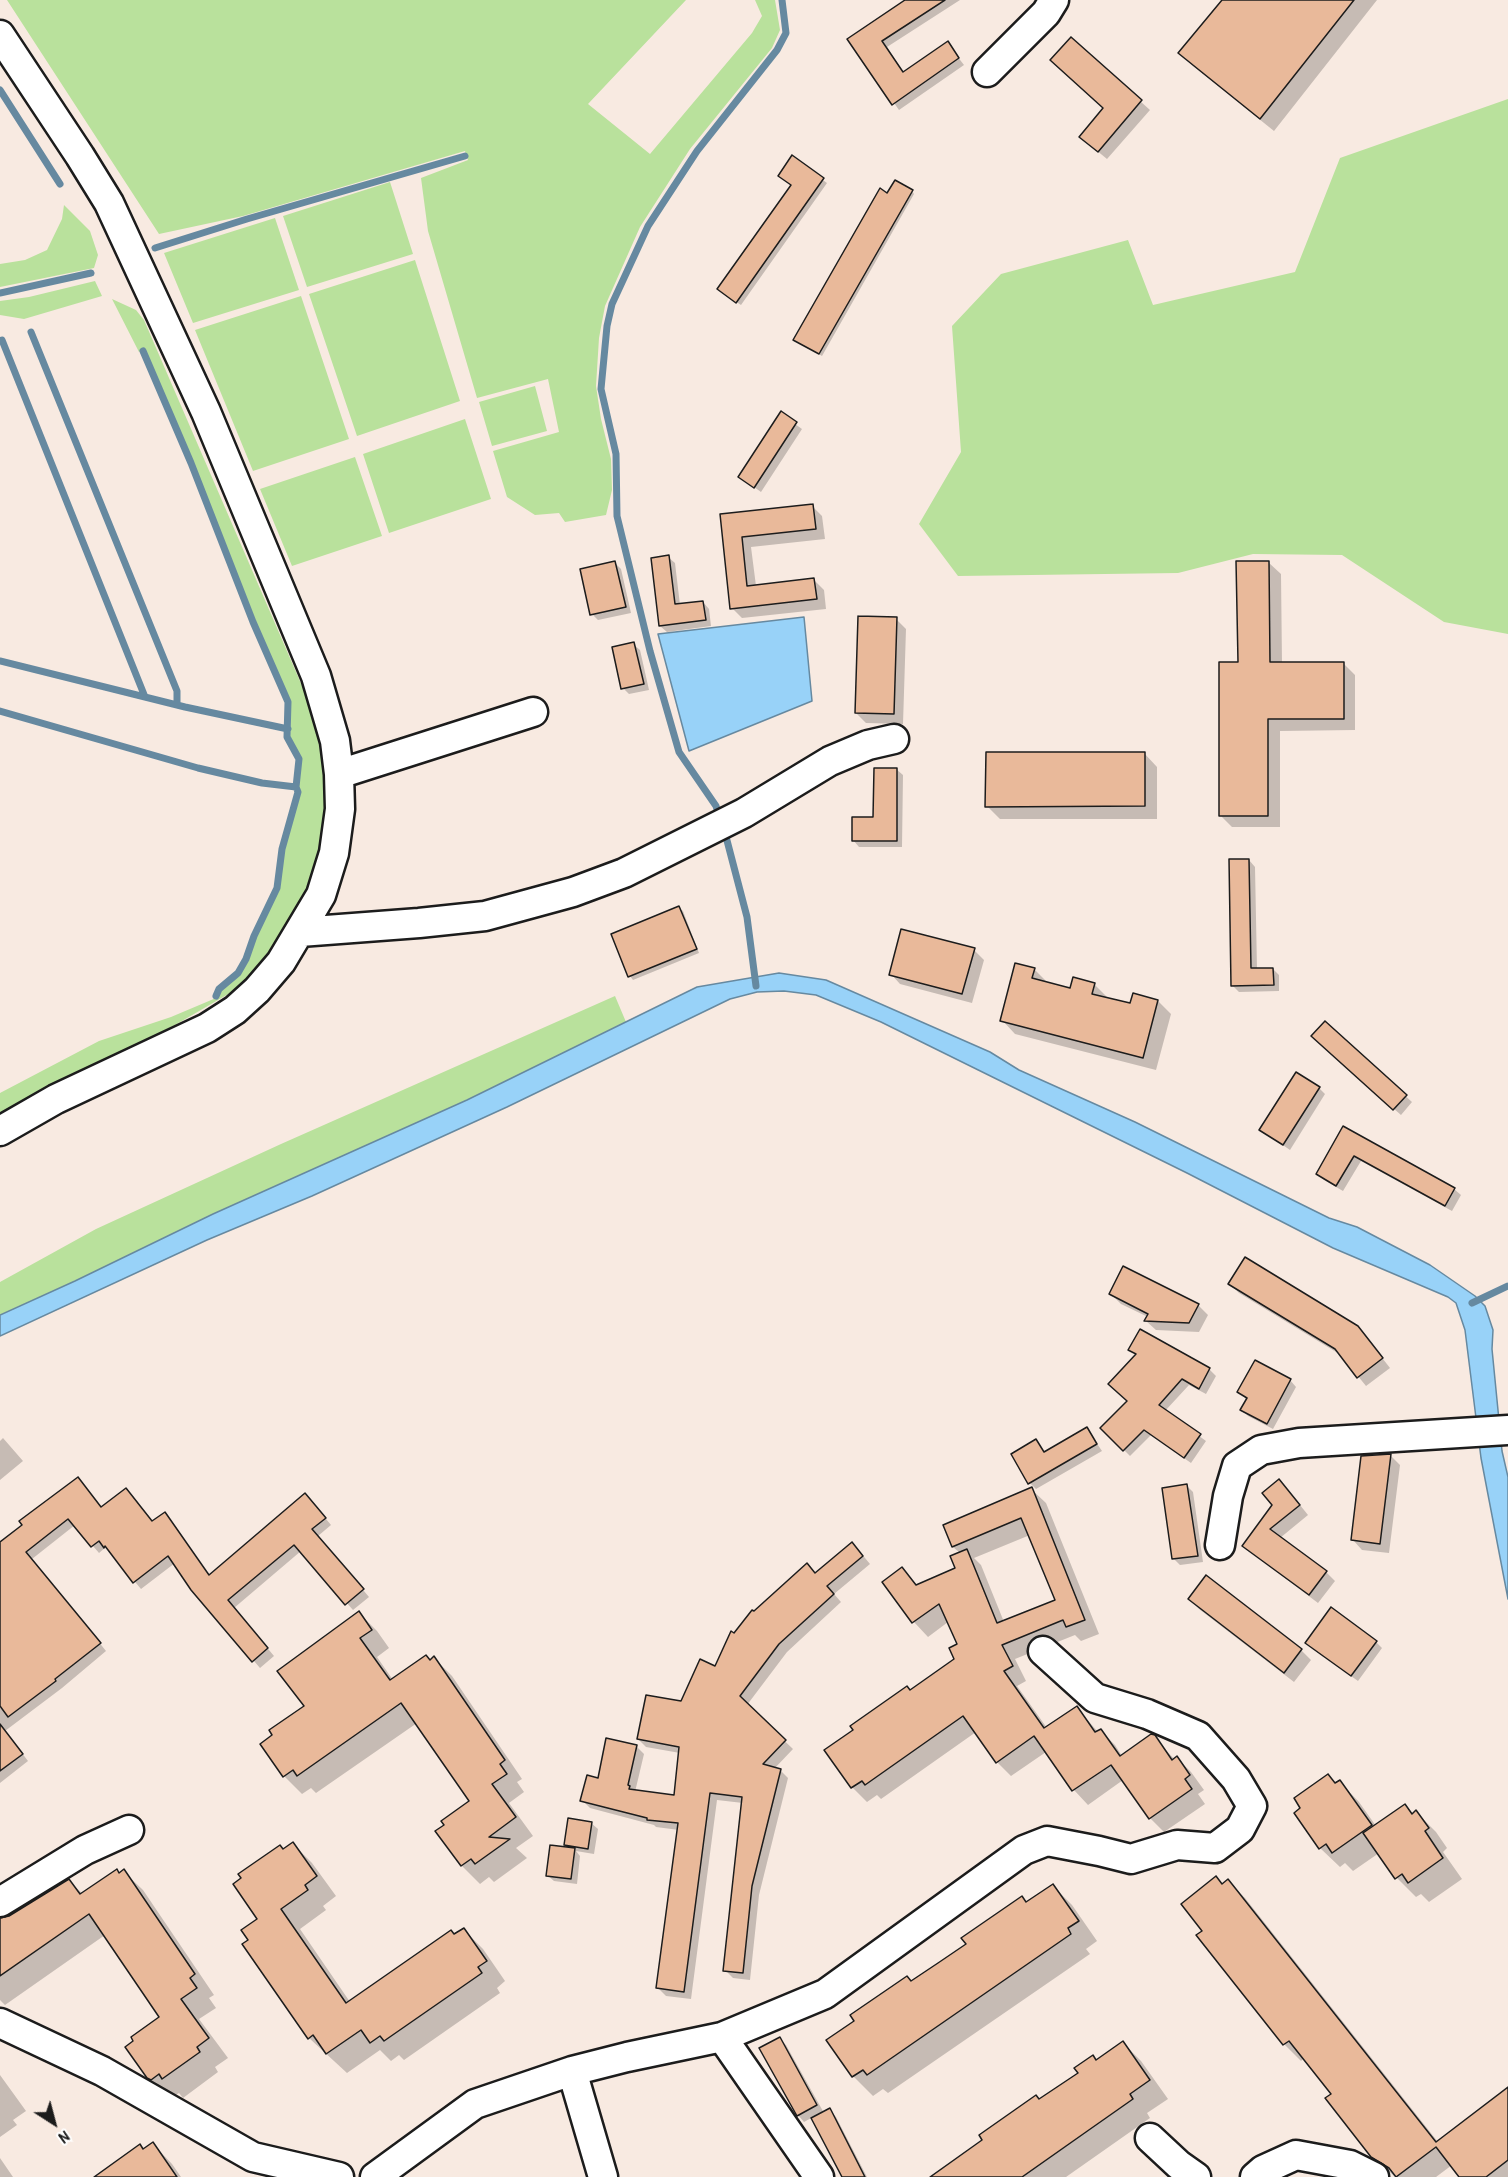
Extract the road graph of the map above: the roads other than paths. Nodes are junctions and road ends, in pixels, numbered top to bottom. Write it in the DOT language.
graph roads {
  1 [pos="1054,0"];
  2 [pos="0,35"];
  3 [pos="987,72"];
  4 [pos="533,712"];
  5 [pos="894,739"];
  6 [pos="339,774"];
  7 [pos="300,932"];
  8 [pos="0,1131"];
  9 [pos="1508,1431"];
  10 [pos="1220,1545"];
  11 [pos="1043,1650"];
  12 [pos="129,1830"];
  13 [pos="0,1902"];
  14 [pos="0,2023"];
  15 [pos="722,2037"];
  16 [pos="572,2071"];
  17 [pos="1150,2138"];
  18 [pos="339,2177"];
  19 [pos="375,2177"];
  20 [pos="603,2177"];
  21 [pos="819,2177"];
  22 [pos="1196,2177"];
  23 [pos="1256,2177"];
  24 [pos="1374,2177"];
  1 -- 3 [label="street"];
  2 -- 6 [label="street"];
  4 -- 6 [label="street"];
  5 -- 7 [label="street"];
  6 -- 7 [label="street"];
  7 -- 8 [label="street"];
  9 -- 10 [label="street"];
  11 -- 15 [label="street"];
  12 -- 13 [label="street"];
  14 -- 18 [label="street"];
  15 -- 16 [label="street"];
  15 -- 21 [label="street"];
  16 -- 19 [label="street"];
  16 -- 20 [label="street"];
  17 -- 22 [label="street"];
  23 -- 24 [label="street"];
}
